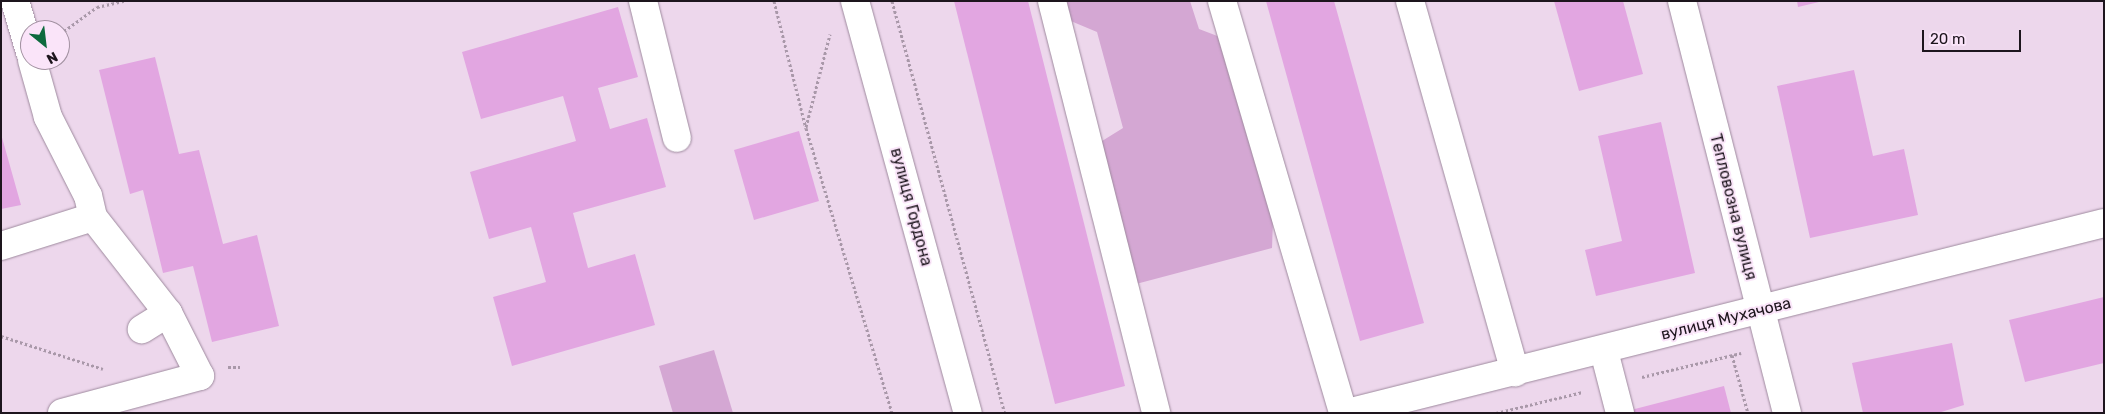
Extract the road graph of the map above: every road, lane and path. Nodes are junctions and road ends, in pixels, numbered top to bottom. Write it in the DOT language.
graph roads {
  1 [pos="15,1"];
  2 [pos="124,1"];
  3 [pos="644,1"];
  4 [pos="774,1"];
  5 [pos="855,1"];
  6 [pos="892,1"];
  7 [pos="1052,1"];
  8 [pos="1222,1"];
  9 [pos="1410,1"];
  10 [pos="1682,1"];
  11 [pos="21,20"];
  12 [pos="70,27"];
  13 [pos="832,28"];
  14 [pos="35,70"];
  15 [pos="806,128"];
  16 [pos="677,138"];
  17 [pos="93,217"];
  18 [pos="2104,223"];
  19 [pos="1,246"];
  20 [pos="1758,311"];
  21 [pos="168,313"];
  22 [pos="142,329"];
  23 [pos="1,336"];
  24 [pos="1604,351"];
  25 [pos="1732,355"];
  26 [pos="240,367"];
  27 [pos="196,369"];
  28 [pos="108,370"];
  29 [pos="1514,372"];
  30 [pos="62,413"];
  31 [pos="892,413"];
  32 [pos="968,413"];
  33 [pos="1005,413"];
  34 [pos="1156,413"];
  35 [pos="1345,413"];
  36 [pos="1620,413"];
  37 [pos="1748,413"];
  38 [pos="1787,413"];
  1 -- 11 [label="street"];
  2 -- 12 [label="path"];
  3 -- 16 [label="street"];
  4 -- 15 [label="path"];
  5 -- 32 [label="street, вулиця Гордона"];
  6 -- 33 [label="path"];
  7 -- 34 [label="street"];
  8 -- 35 [label="street"];
  9 -- 29 [label="street"];
  10 -- 20 [label="street, Тепловозна вулиця"];
  13 -- 15 [label="path"];
  14 -- 17 [label="street"];
  15 -- 31 [label="path"];
  17 -- 19 [label="street"];
  17 -- 21 [label="street"];
  18 -- 20 [label="street, вулиця Мухачова"];
  20 -- 24 [label="street, вулиця Мухачова"];
  20 -- 38 [label="street, Тепловозна вулиця"];
  21 -- 22 [label="street"];
  21 -- 27 [label="street"];
  23 -- 28 [label="path"];
  24 -- 29 [label="street, вулиця Мухачова"];
  24 -- 36 [label="street"];
  25 -- 37 [label="path"];
  26 -- 27 [label="path"];
  27 -- 30 [label="street"];
  29 -- 35 [label="street, вулиця Мухачова"];
}
